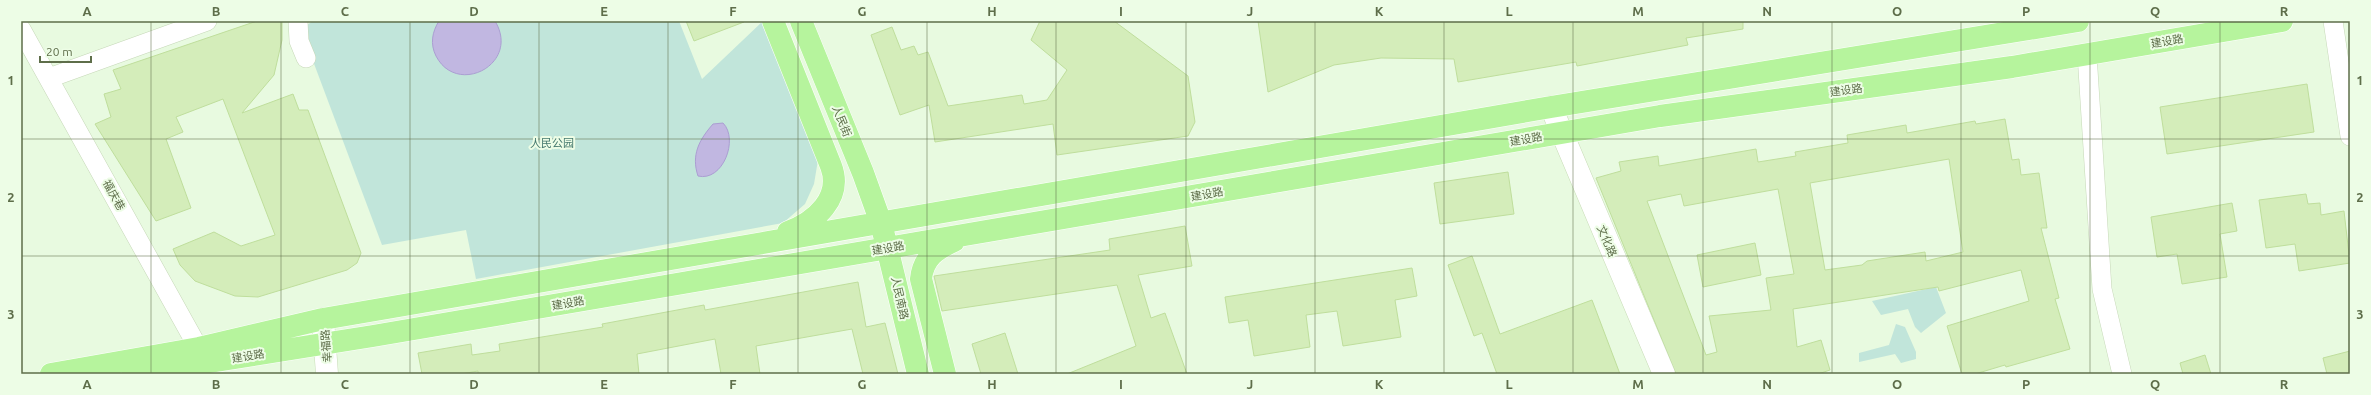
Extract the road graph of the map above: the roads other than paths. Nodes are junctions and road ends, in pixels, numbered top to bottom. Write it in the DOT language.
graph roads {
  1 [pos="207,21"];
  2 [pos="298,21"];
  3 [pos="773,21"];
  4 [pos="801,21"];
  5 [pos="2079,21"];
  6 [pos="2282,21"];
  7 [pos="2333,21"];
  8 [pos="21,29"];
  9 [pos="2087,54"];
  10 [pos="306,58"];
  11 [pos="49,78"];
  12 [pos="1551,107"];
  13 [pos="1561,133"];
  14 [pos="2350,136"];
  15 [pos="881,223"];
  16 [pos="970,234"];
  17 [pos="758,244"];
  18 [pos="888,248"];
  19 [pos="323,319"];
  20 [pos="326,344"];
  21 [pos="203,355"];
  22 [pos="51,374"];
  23 [pos="133,374"];
  24 [pos="327,374"];
  25 [pos="918,374"];
  26 [pos="945,374"];
  27 [pos="1664,374"];
  28 [pos="2122,374"];
  1 -- 11 [label="street"];
  2 -- 10 [label="street"];
  3 -- 17 [label="main road"];
  4 -- 15 [label="main road, 人民街"];
  5 -- 9 [label="main road"];
  5 -- 12 [label="main road, 建设路"];
  6 -- 9 [label="main road, 建设路"];
  7 -- 14 [label="street"];
  8 -- 11 [label="street, 福庆巷"];
  9 -- 13 [label="main road, 建设路"];
  9 -- 28 [label="street"];
  11 -- 21 [label="street, 福庆巷"];
  12 -- 13 [label="street, 文化路"];
  12 -- 15 [label="main road, 建设路"];
  13 -- 16 [label="main road, 建设路"];
  13 -- 27 [label="street, 文化路"];
  15 -- 17 [label="main road, 建设路"];
  15 -- 18 [label="main road, 人民南路"];
  16 -- 18 [label="main road, 建设路"];
  16 -- 26 [label="main road"];
  17 -- 19 [label="main road, 建设路"];
  18 -- 20 [label="main road, 建设路"];
  18 -- 25 [label="main road, 人民南路"];
  19 -- 20 [label="street, 幸福路"];
  19 -- 21 [label="main road, 建设路"];
  20 -- 21 [label="main road, 建设路"];
  20 -- 24 [label="street, 幸福路"];
  21 -- 22 [label="main road, 建设路"];
  21 -- 23 [label="main road, 建设路"];
}
